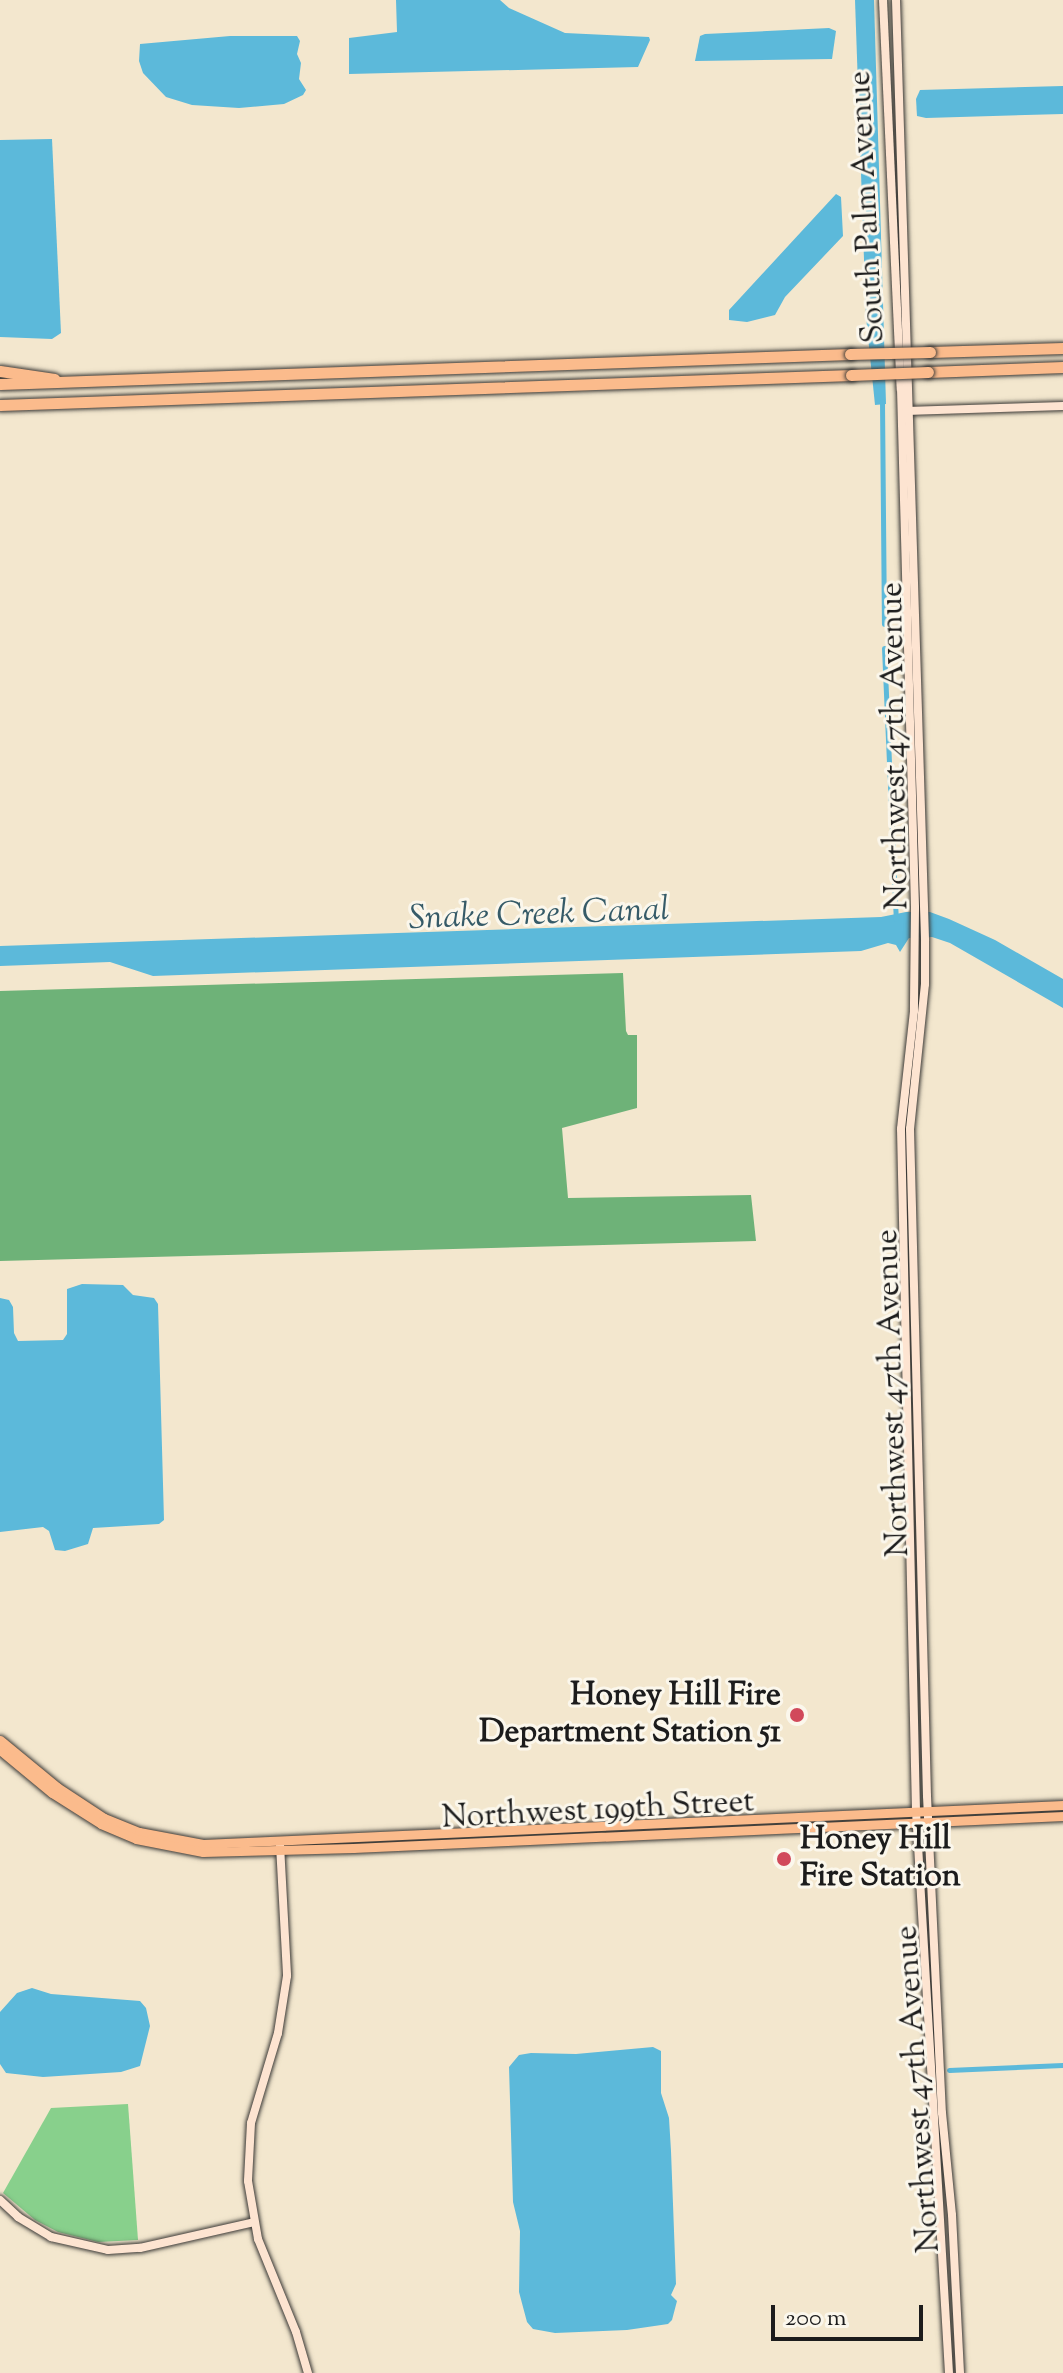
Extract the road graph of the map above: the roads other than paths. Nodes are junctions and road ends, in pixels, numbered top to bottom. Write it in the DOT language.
graph roads {
  1 [pos="883,0"];
  2 [pos="896,0"];
  3 [pos="1063,348"];
  4 [pos="1063,367"];
  5 [pos="0,371"];
  6 [pos="66,382"];
  7 [pos="0,384"];
  8 [pos="0,405"];
  9 [pos="1063,406"];
  10 [pos="906,411"];
  11 [pos="920,941"];
  12 [pos="908,1437"];
  13 [pos="920,1454"];
  14 [pos="921,1512"];
  15 [pos="911,1521"];
  16 [pos="913,1648"];
  17 [pos="924,1663"];
  18 [pos="0,1740"];
  19 [pos="0,1750"];
  20 [pos="1063,1805"];
  21 [pos="916,1811"];
  22 [pos="928,1812"];
  23 [pos="1063,1816"];
  24 [pos="922,1823"];
  25 [pos="138,1835"];
  26 [pos="280,1846"];
  27 [pos="926,1997"];
  28 [pos="937,2008"];
  29 [pos="0,2200"];
  30 [pos="254,2222"];
  31 [pos="944,2250"];
  32 [pos="955,2265"];
  33 [pos="946,2300"];
  34 [pos="957,2313"];
  35 [pos="308,2373"];
  36 [pos="949,2373"];
  37 [pos="960,2373"];
  1 -- 10 [label="main road, South Palm Avenue"];
  2 -- 10 [label="main road, South Palm Avenue"];
  3 -- 6 [label="highway, bridge"];
  4 -- 8 [label="highway, bridge"];
  5 -- 6 [label="highway"];
  6 -- 7 [label="highway"];
  9 -- 10 [label="main road"];
  10 -- 11 [label="main road, Northwest 47th Avenue"];
  11 -- 12 [label="main road, Northwest 47th Avenue"];
  11 -- 13 [label="main road, Northwest 47th Avenue"];
  12 -- 13 [label="main road"];
  12 -- 15 [label="main road, Northwest 47th Avenue"];
  13 -- 14 [label="main road, Northwest 47th Avenue"];
  14 -- 15 [label="main road"];
  14 -- 17 [label="main road, Northwest 47th Avenue"];
  15 -- 16 [label="main road, Northwest 47th Avenue"];
  16 -- 17 [label="main road"];
  16 -- 21 [label="main road, Northwest 47th Avenue"];
  17 -- 22 [label="main road, Northwest 47th Avenue"];
  18 -- 25 [label="main road"];
  19 -- 25 [label="main road"];
  20 -- 22 [label="main road, Northwest 199th Street"];
  21 -- 22 [label="main road, Northwest 199th Street"];
  21 -- 24 [label="main road, Northwest 47th Avenue"];
  21 -- 26 [label="main road, Northwest 199th Street"];
  22 -- 24 [label="main road, Northwest 47th Avenue"];
  23 -- 24 [label="main road, Northwest 199th Street"];
  24 -- 26 [label="main road, Northwest 199th Street"];
  24 -- 27 [label="main road, Northwest 47th Avenue"];
  24 -- 28 [label="main road, Northwest 47th Avenue"];
  25 -- 26 [label="main road, Northwest 199th Street"];
  26 -- 30 [label="main road"];
  27 -- 28 [label="main road"];
  27 -- 31 [label="main road, Northwest 47th Avenue"];
  28 -- 32 [label="main road, Northwest 47th Avenue"];
  29 -- 30 [label="main road"];
  30 -- 35 [label="main road"];
  31 -- 32 [label="main road"];
  31 -- 33 [label="main road, Northwest 47th Avenue"];
  32 -- 34 [label="main road, Northwest 47th Avenue"];
  33 -- 34 [label="main road"];
  33 -- 36 [label="main road, Northwest 47th Avenue"];
  34 -- 37 [label="main road, Northwest 47th Avenue"];
}
